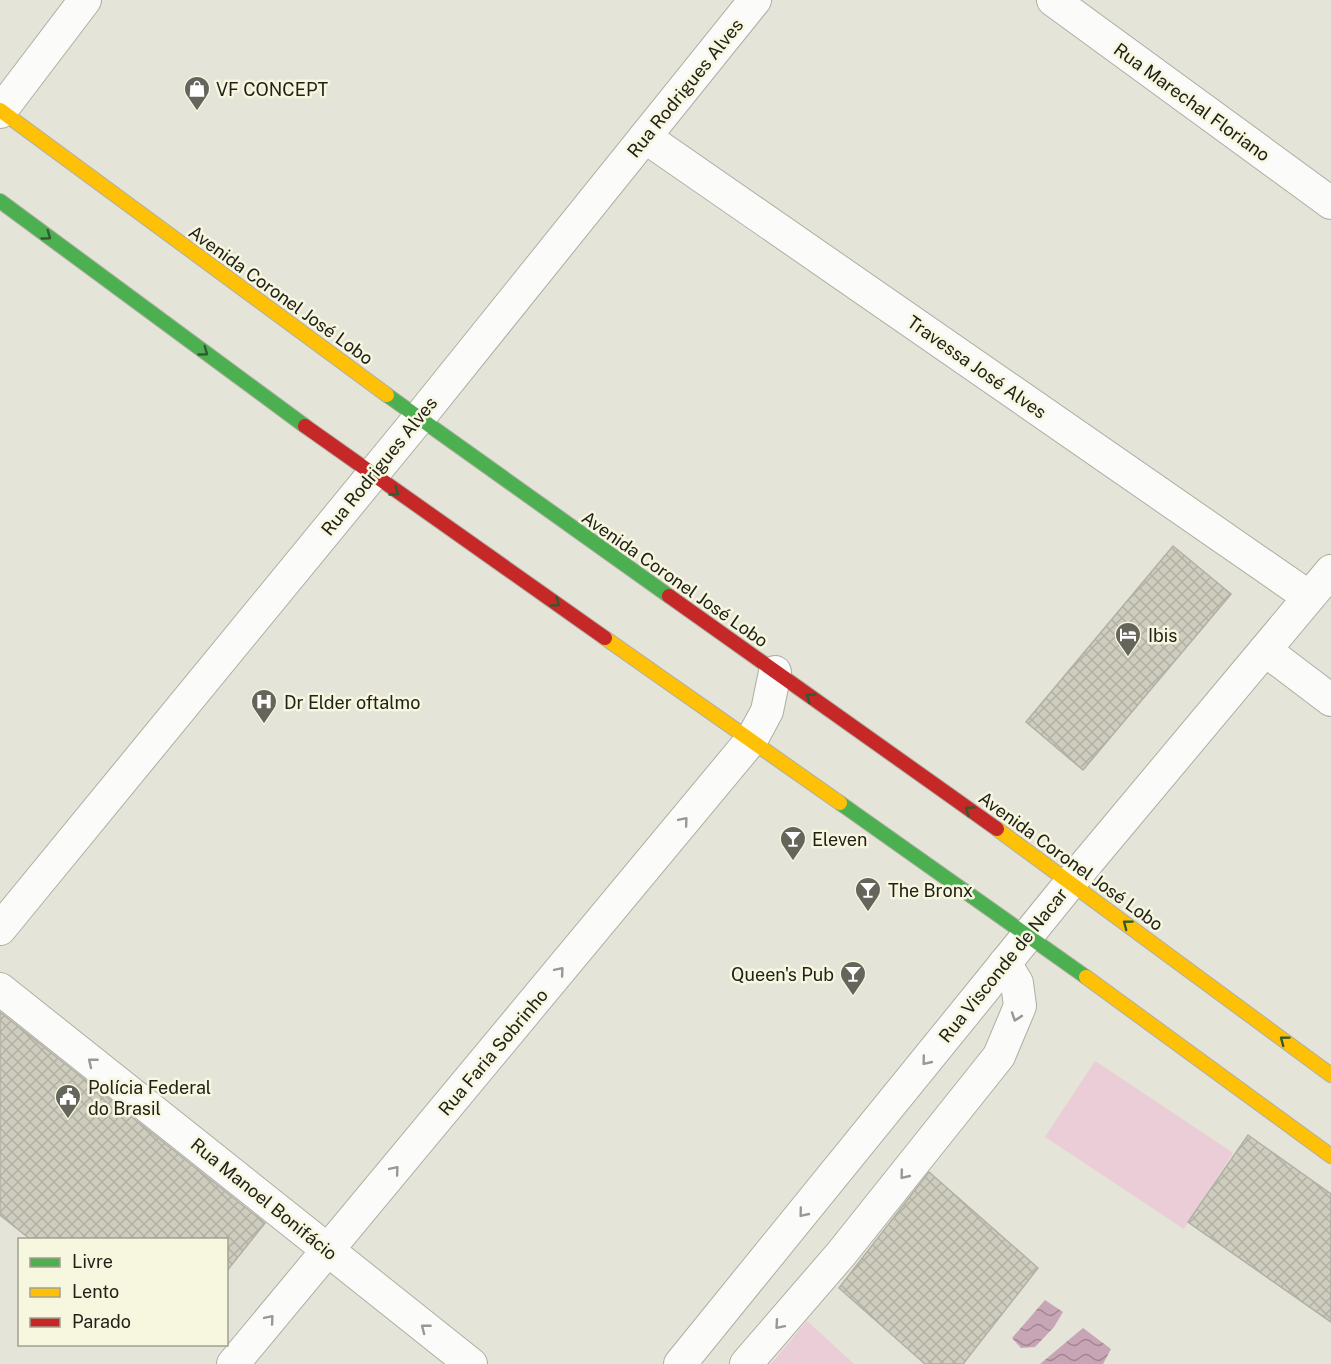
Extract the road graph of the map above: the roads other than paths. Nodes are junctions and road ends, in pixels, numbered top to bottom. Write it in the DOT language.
graph roads {
  1 [pos="85,0"];
  2 [pos="755,0"];
  3 [pos="1053,0"];
  4 [pos="0,111"];
  5 [pos="645,137"];
  6 [pos="0,201"];
  7 [pos="1331,203"];
  8 [pos="419,418"];
  9 [pos="372,475"];
  10 [pos="1331,572"];
  11 [pos="1309,597"];
  12 [pos="1265,650"];
  13 [pos="775,672"];
  14 [pos="1331,700"];
  15 [pos="752,739"];
  16 [pos="1071,882"];
  17 [pos="0,929"];
  18 [pos="1028,934"];
  19 [pos="1005,963"];
  20 [pos="0,988"];
  21 [pos="1331,1075"];
  22 [pos="1331,1156"];
  23 [pos="328,1251"];
  24 [pos="233,1364"];
  25 [pos="471,1364"];
  26 [pos="680,1364"];
  27 [pos="746,1364"];
  1 -- 4 [label="street"];
  2 -- 5 [label="street, Rua Rodrigues Alves"];
  3 -- 7 [label="street, Rua Marechal Floriano"];
  4 -- 8 [label="street, Avenida Coronel José Lobo"];
  5 -- 8 [label="street, Rua Rodrigues Alves"];
  5 -- 11 [label="street, Travessa José Alves"];
  6 -- 9 [label="street, one-way"];
  8 -- 9 [label="street, Rua Rodrigues Alves"];
  8 -- 13 [label="street, Avenida Coronel José Lobo"];
  9 -- 15 [label="street, one-way"];
  9 -- 17 [label="street, Rua Rodrigues Alves"];
  10 -- 11 [label="street, Rua Visconde de Nacar"];
  11 -- 12 [label="street, Rua Visconde de Nacar"];
  12 -- 14 [label="street"];
  12 -- 16 [label="street, Rua Visconde de Nacar"];
  13 -- 15 [label="street, Rua Faria Sobrinho"];
  16 -- 13 [label="street, Avenida Coronel José Lobo, one-way"];
  15 -- 18 [label="street"];
  23 -- 15 [label="street, Rua Faria Sobrinho, one-way"];
  16 -- 18 [label="street, Rua Visconde de Nacar"];
  21 -- 16 [label="street, Avenida Coronel José Lobo, one-way"];
  18 -- 19 [label="street, Rua Visconde de Nacar"];
  18 -- 22 [label="street"];
  19 -- 26 [label="street, Rua Visconde de Nacar, one-way"];
  19 -- 27 [label="street, one-way"];
  23 -- 20 [label="street, Rua Manoel Bonifácio, one-way"];
  24 -- 23 [label="street, Rua Faria Sobrinho, one-way"];
  25 -- 23 [label="street, Rua Manoel Bonifácio, one-way"];
}
